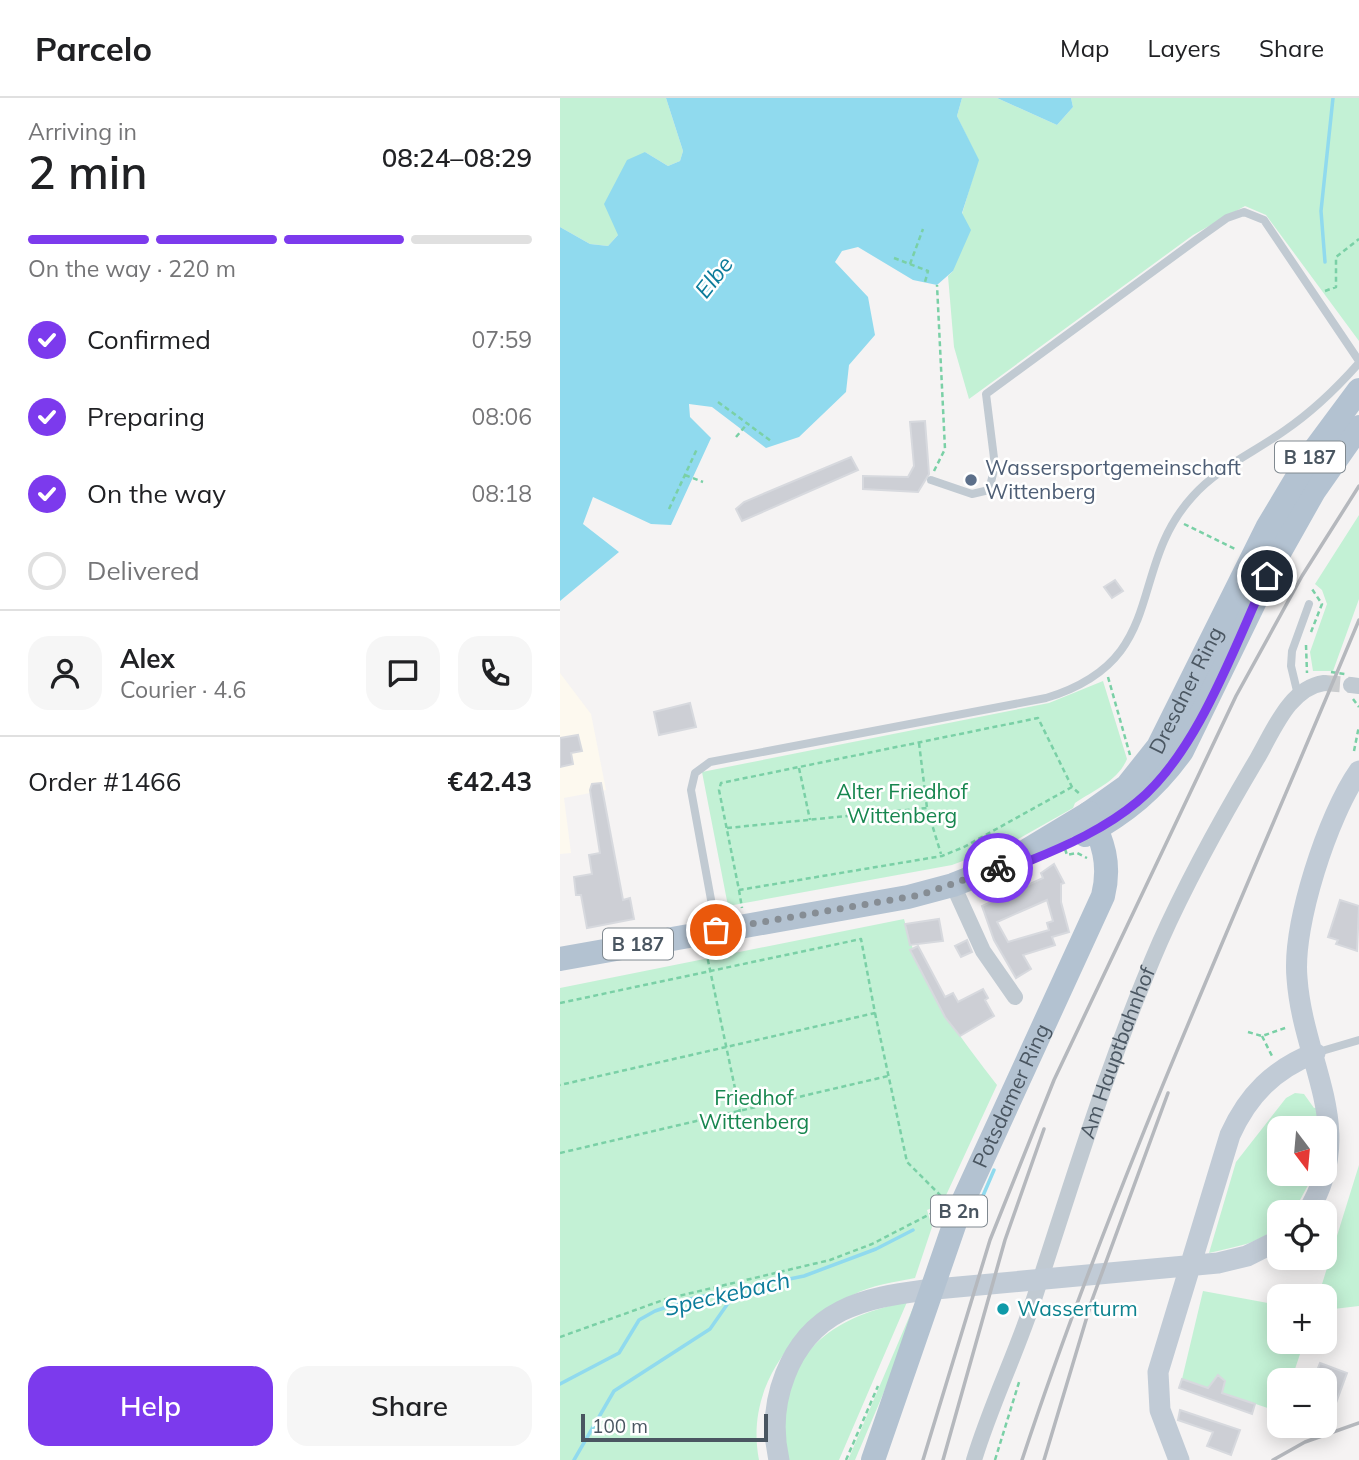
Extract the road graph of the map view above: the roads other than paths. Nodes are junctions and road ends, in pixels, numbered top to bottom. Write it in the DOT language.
graph roads {
  1 [pos="1359,362"];
  2 [pos="1359,390"];
  3 [pos="1359,427"];
  4 [pos="931,480"];
  5 [pos="1256,561"];
  6 [pos="1309,604"];
  7 [pos="1311,688"];
  8 [pos="1356,761"];
  9 [pos="1093,820"];
  10 [pos="953,885"];
  11 [pos="709,931"];
  12 [pos="560,959"];
  13 [pos="1015,997"];
  14 [pos="1359,1040"];
  15 [pos="1315,1053"];
  16 [pos="1314,1200"];
  17 [pos="1267,1245"];
  18 [pos="779,1460"];
  19 [pos="873,1460"];
  20 [pos="974,1460"];
  21 [pos="1179,1460"];
  1 -- 4 [label="lane"];
  1 -- 11 [label="lane"];
  2 -- 5 [label="main road, Dresdner Ring / B 187"];
  3 -- 5 [label="main road, Dresdner Ring / B 187"];
  5 -- 9 [label="main road, Dresdner Ring / B 187"];
  6 -- 7 [label="lane"];
  7 -- 20 [label="street, Am Hauptbahnhof"];
  8 -- 15 [label="street"];
  9 -- 10 [label="main road, Dresdner Ring / B 187"];
  9 -- 19 [label="main road, Potsdamer Ring / B 2n"];
  10 -- 11 [label="main road, B 187"];
  10 -- 13 [label="street"];
  11 -- 12 [label="main road, B 187"];
  14 -- 15 [label="lane"];
  15 -- 16 [label="street"];
  15 -- 21 [label="street"];
  17 -- 18 [label="street"];
}
